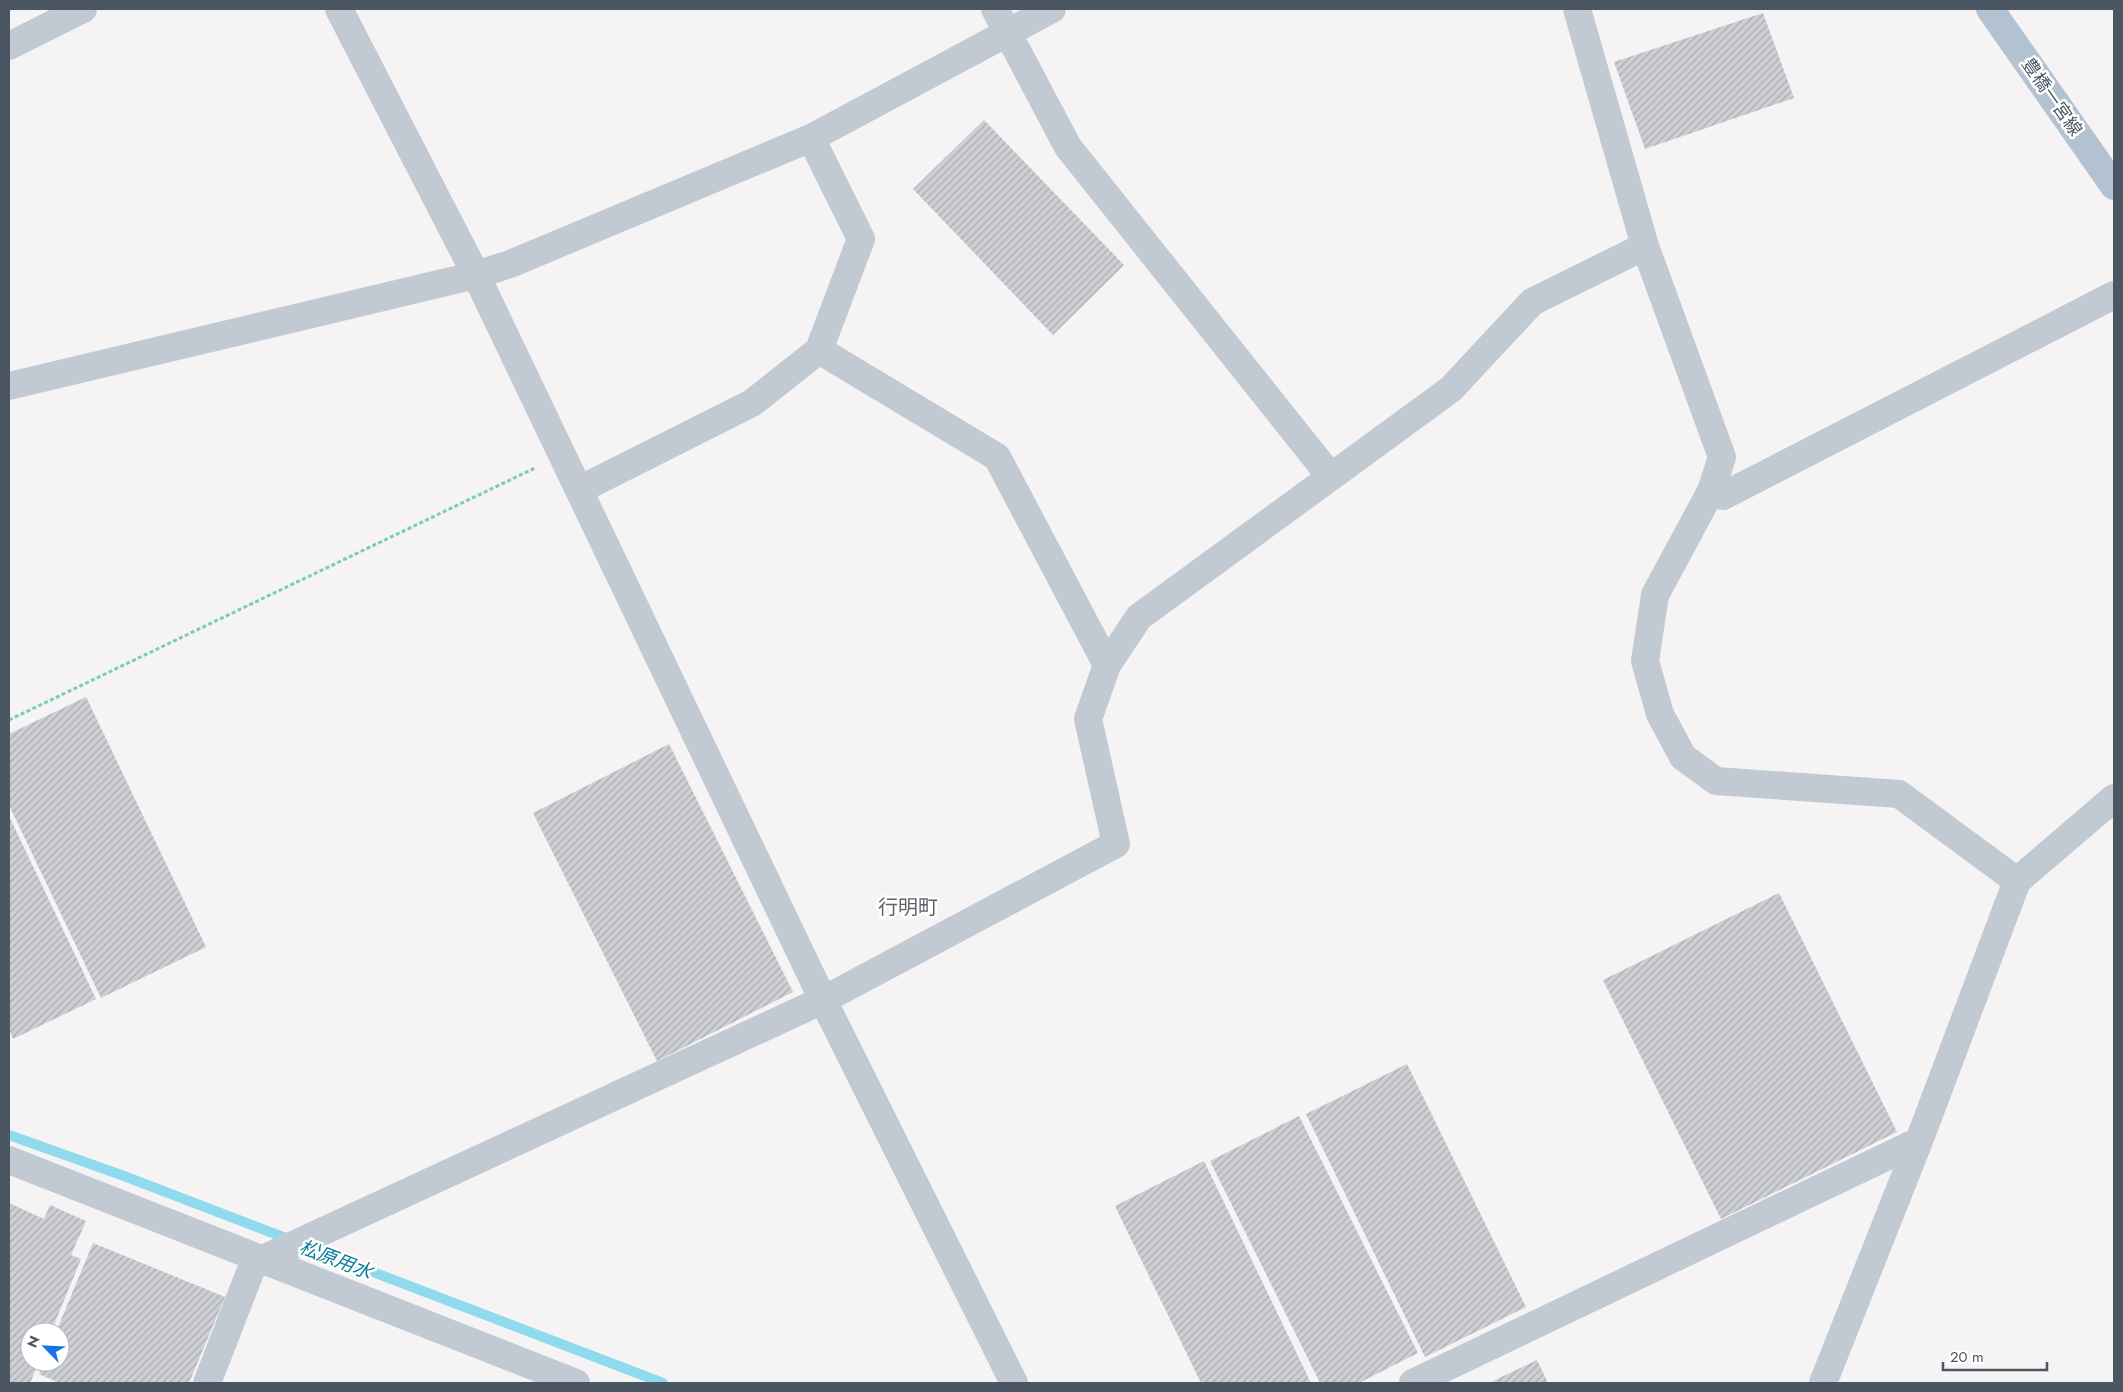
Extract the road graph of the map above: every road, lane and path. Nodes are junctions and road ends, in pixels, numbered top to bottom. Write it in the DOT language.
graph roads {
  1 [pos="83,9"];
  2 [pos="339,9"];
  3 [pos="995,9"];
  4 [pos="1052,9"];
  5 [pos="1577,9"];
  6 [pos="1990,9"];
  7 [pos="1007,33"];
  8 [pos="9,46"];
  9 [pos="811,138"];
  10 [pos="2114,186"];
  11 [pos="1645,246"];
  12 [pos="476,275"];
  13 [pos="2114,295"];
  14 [pos="819,350"];
  15 [pos="9,386"];
  16 [pos="562,455"];
  17 [pos="1331,477"];
  18 [pos="579,490"];
  19 [pos="1711,491"];
  20 [pos="1107,665"];
  21 [pos="9,720"];
  22 [pos="2114,798"];
  23 [pos="2017,881"];
  24 [pos="823,1000"];
  25 [pos="1919,1141"];
  26 [pos="9,1160"];
  27 [pos="267,1256"];
  28 [pos="207,1383"];
  29 [pos="576,1383"];
  30 [pos="1014,1383"];
  31 [pos="1413,1383"];
  32 [pos="1823,1383"];
  1 -- 8 [label="street"];
  2 -- 12 [label="street"];
  3 -- 7 [label="street"];
  4 -- 7 [label="street"];
  5 -- 11 [label="street"];
  6 -- 10 [label="main road, 豊橋一宮線"];
  7 -- 9 [label="street"];
  7 -- 17 [label="street"];
  9 -- 12 [label="street"];
  9 -- 14 [label="street"];
  11 -- 17 [label="street"];
  11 -- 19 [label="street"];
  12 -- 15 [label="street"];
  12 -- 16 [label="street"];
  13 -- 19 [label="street"];
  14 -- 18 [label="street"];
  14 -- 20 [label="street"];
  16 -- 18 [label="street"];
  16 -- 21 [label="path"];
  17 -- 20 [label="street"];
  18 -- 24 [label="street"];
  19 -- 23 [label="street"];
  20 -- 24 [label="street"];
  22 -- 23 [label="street"];
  23 -- 25 [label="street"];
  24 -- 27 [label="street"];
  24 -- 30 [label="street"];
  25 -- 31 [label="street"];
  25 -- 32 [label="street"];
  26 -- 27 [label="street"];
  27 -- 28 [label="street"];
  27 -- 29 [label="street"];
}
